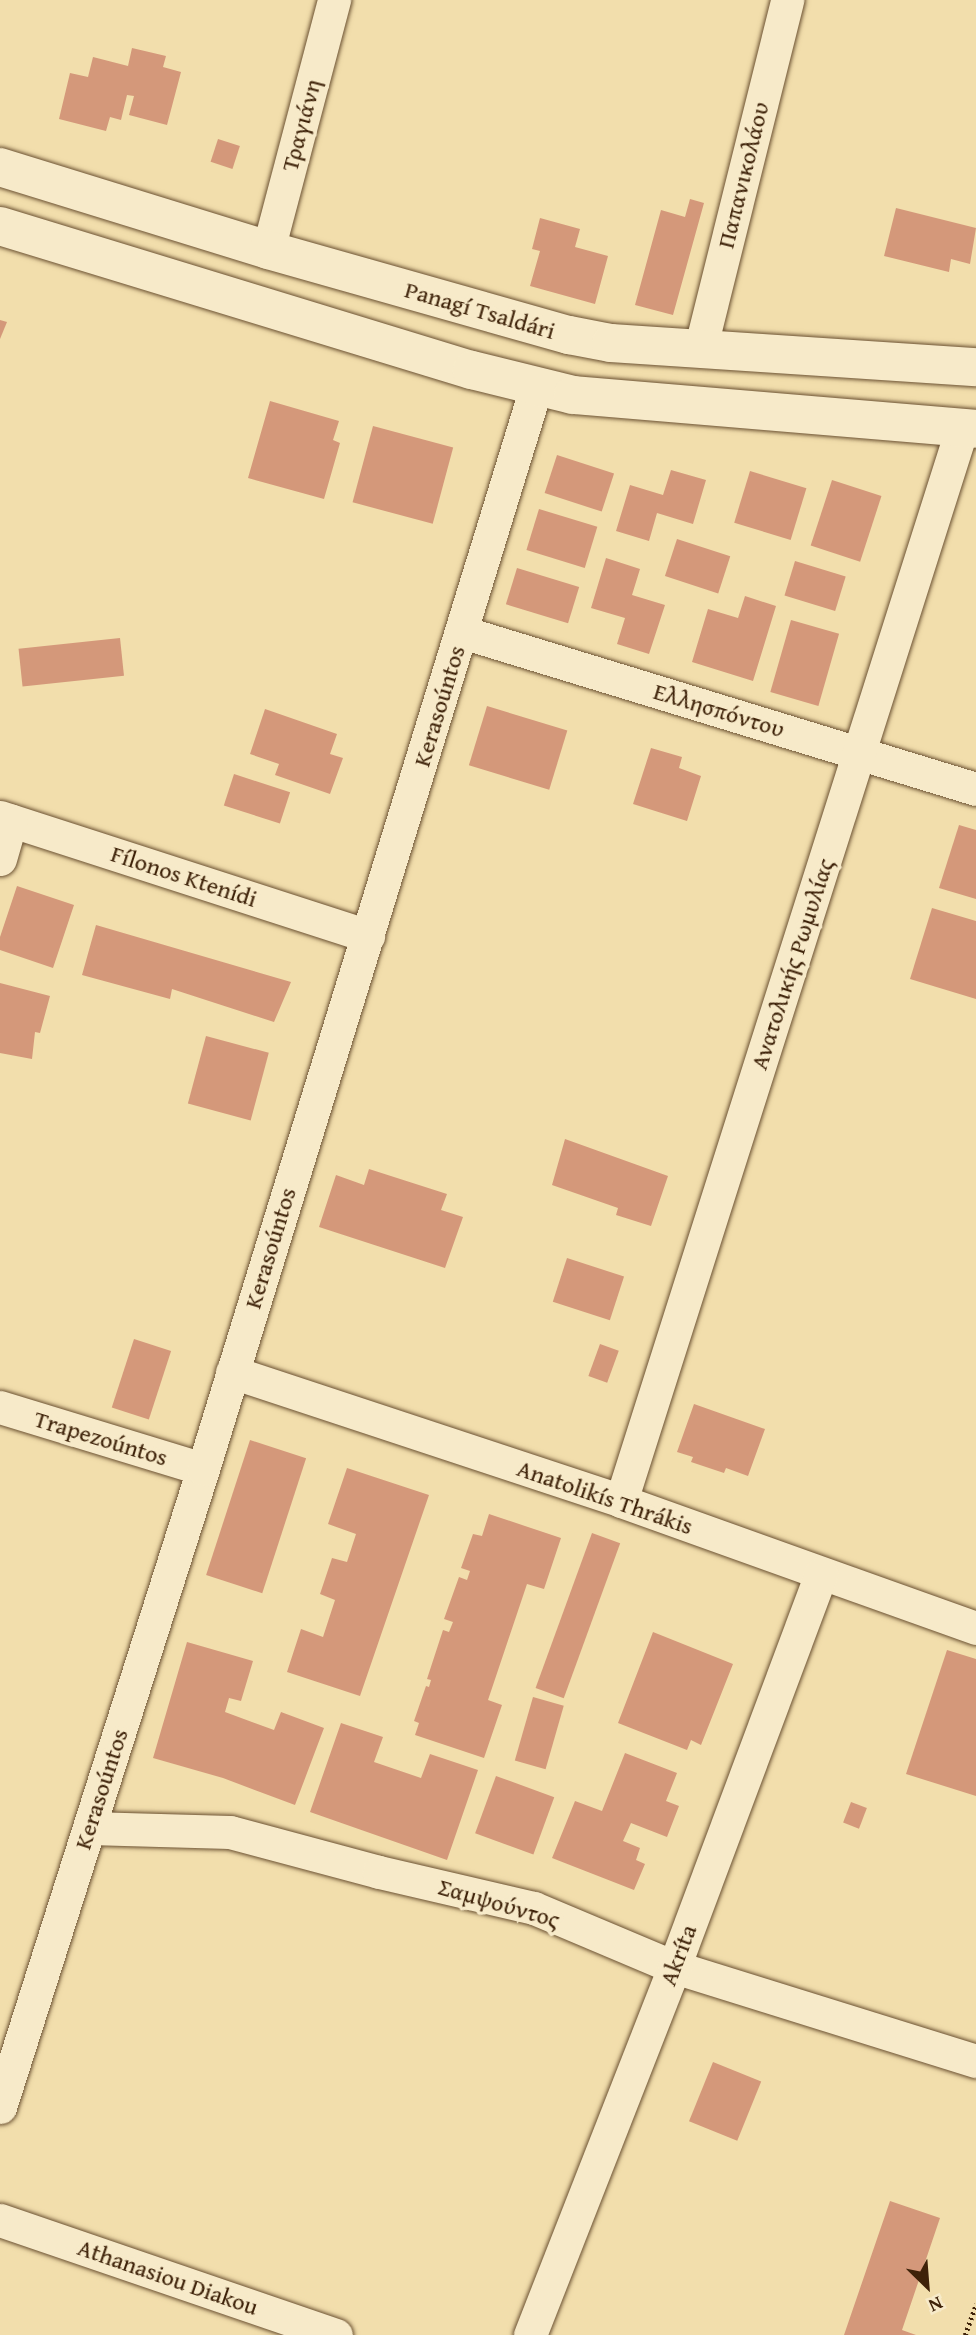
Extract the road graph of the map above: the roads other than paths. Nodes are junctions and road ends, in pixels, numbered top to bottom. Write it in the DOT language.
graph roads {
  1 [pos="334,0"];
  2 [pos="787,0"];
  3 [pos="0,167"];
  4 [pos="0,226"];
  5 [pos="268,250"];
  6 [pos="700,350"];
  7 [pos="976,367"];
  8 [pos="536,387"];
  9 [pos="969,428"];
  10 [pos="462,632"];
  11 [pos="859,753"];
  12 [pos="976,789"];
  13 [pos="6,819"];
  14 [pos="0,859"];
  15 [pos="368,936"];
  16 [pos="232,1371"];
  17 [pos="0,1408"];
  18 [pos="203,1469"];
  19 [pos="621,1501"];
  20 [pos="821,1574"];
  21 [pos="976,1628"];
  22 [pos="89,1828"];
  23 [pos="674,1967"];
  24 [pos="976,2061"];
  25 [pos="0,2107"];
  26 [pos="0,2220"];
  27 [pos="336,2335"];
  28 [pos="530,2335"];
  1 -- 5 [label="street, Τραγιάνη"];
  2 -- 6 [label="street, Παπανικολάου"];
  3 -- 5 [label="street, Panagí Tsaldári"];
  4 -- 8 [label="street"];
  5 -- 6 [label="street, Panagí Tsaldári"];
  6 -- 7 [label="street, Panagí Tsaldári"];
  8 -- 9 [label="street"];
  8 -- 10 [label="street, Kerasoúntos"];
  9 -- 11 [label="street, Ανατολικής Ρωμυλίας"];
  10 -- 11 [label="street, Ελλησπόντου"];
  10 -- 15 [label="street, Kerasoúntos"];
  11 -- 12 [label="street, Ελλησπόντου"];
  11 -- 19 [label="street, Ανατολικής Ρωμυλίας"];
  13 -- 14 [label="street"];
  13 -- 15 [label="street, Fílonos Ktenídi"];
  15 -- 16 [label="street, Kerasoúntos"];
  16 -- 18 [label="street, Kerasoúntos"];
  16 -- 19 [label="street, Anatolikís Thrákis"];
  17 -- 18 [label="street, Trapezoúntos"];
  18 -- 22 [label="street, Kerasoúntos"];
  19 -- 20 [label="street, Anatolikís Thrákis"];
  20 -- 21 [label="street, Anatolikís Thrákis"];
  20 -- 23 [label="street, Akríta"];
  22 -- 23 [label="street, Σαμψούντος"];
  22 -- 25 [label="street, Kerasoúntos"];
  23 -- 24 [label="street, Σαμψούντος"];
  23 -- 28 [label="street, Akríta"];
  26 -- 27 [label="street, Athanasiou Diakou"];
}
